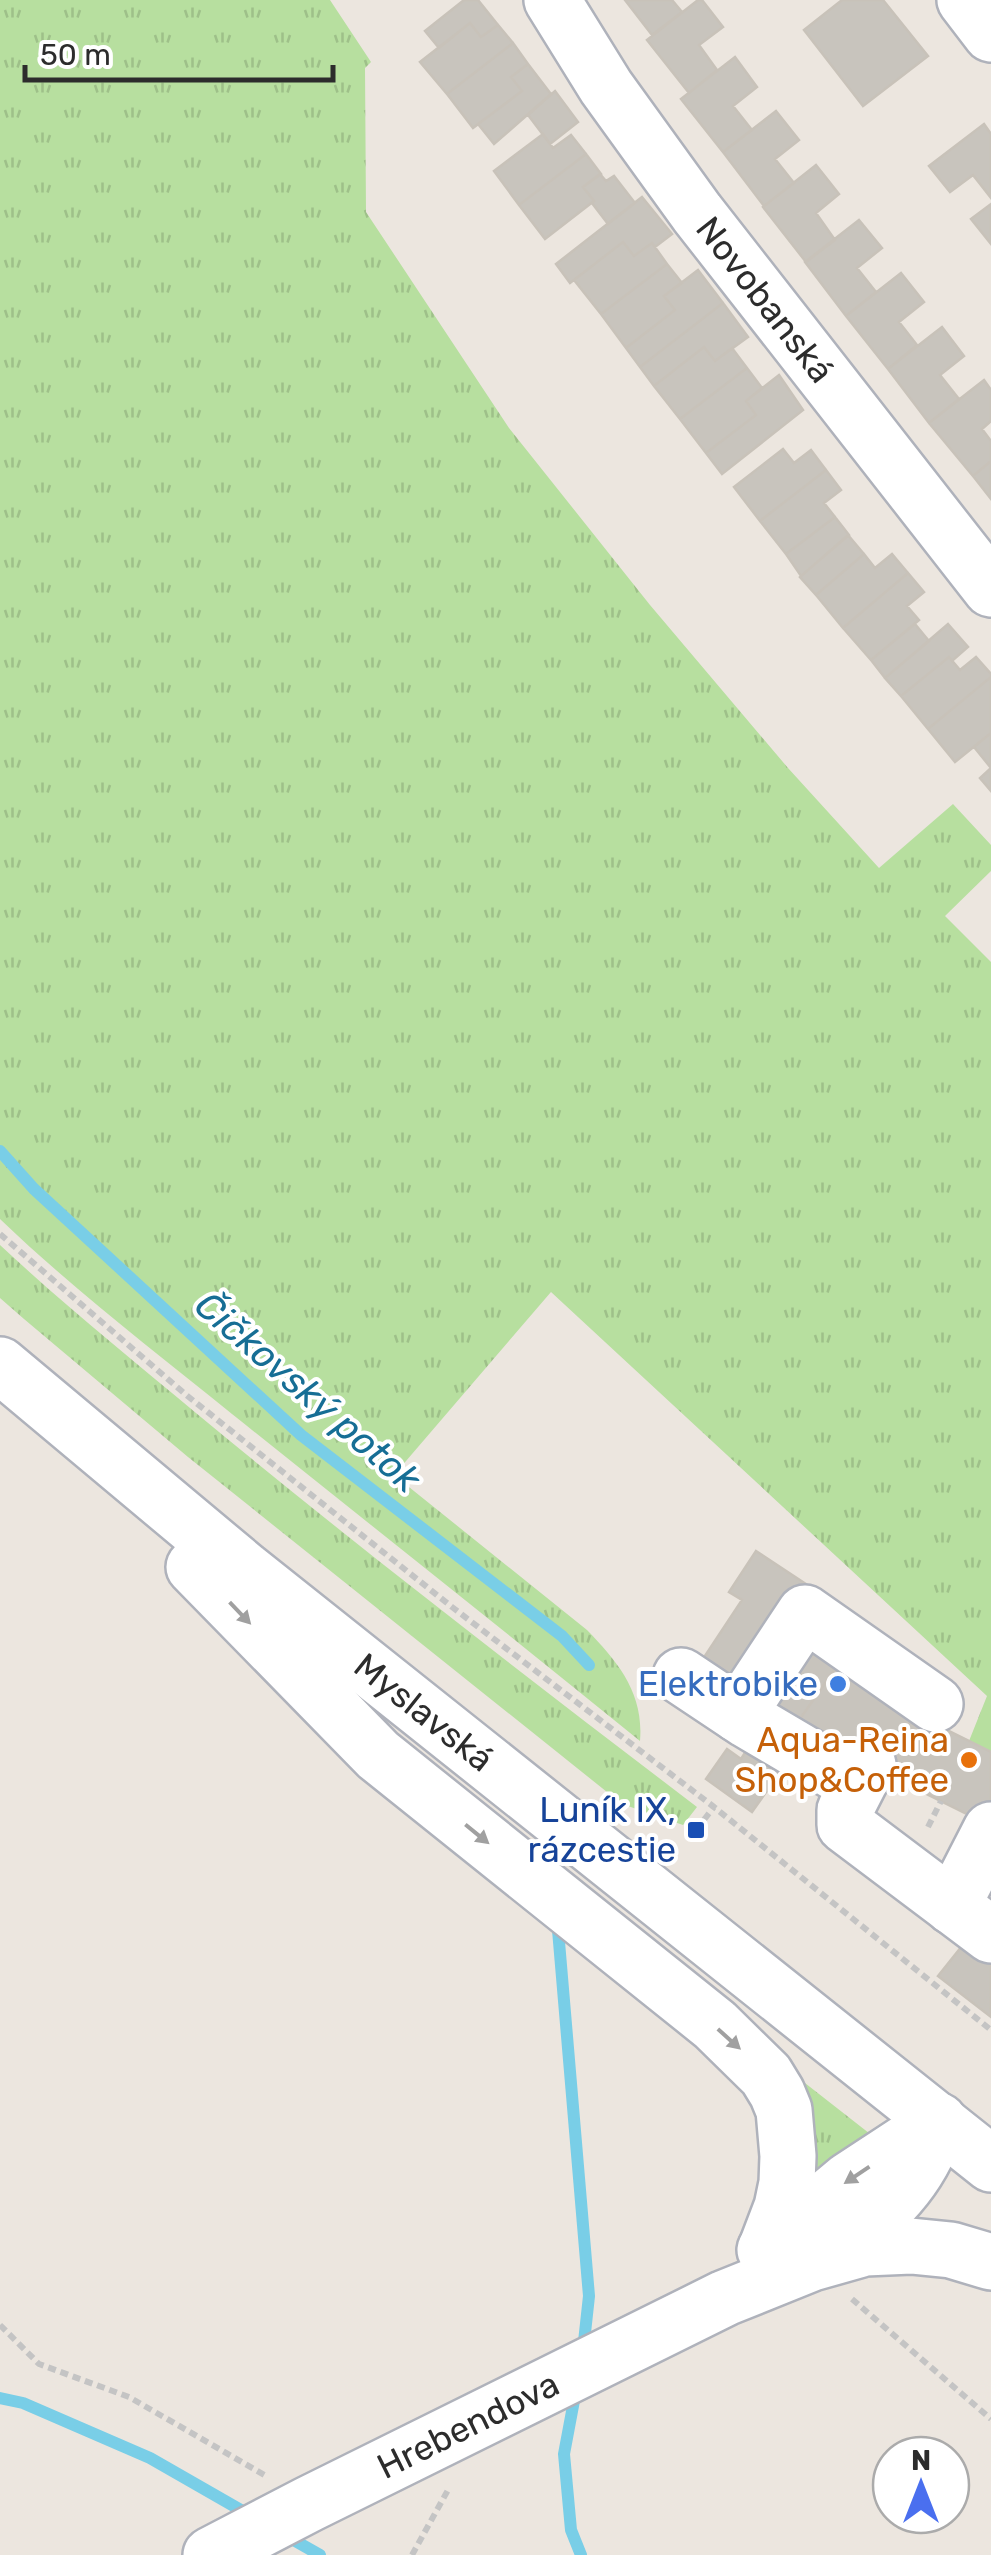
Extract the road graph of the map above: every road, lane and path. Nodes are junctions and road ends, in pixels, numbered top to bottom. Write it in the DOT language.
graph roads {
  1 [pos="552,0"];
  2 [pos="965,0"];
  3 [pos="991,34"];
  4 [pos="991,589"];
  5 [pos="0,1234"];
  6 [pos="0,1366"];
  7 [pos="681,1676"];
  8 [pos="936,1704"];
  9 [pos="738,1714"];
  10 [pos="714,1807"];
  11 [pos="696,1830"];
  12 [pos="991,1830"];
  13 [pos="978,1916"];
  14 [pos="991,2030"];
  15 [pos="938,2122"];
  16 [pos="991,2164"];
  17 [pos="991,2262"];
  18 [pos="809,2270"];
  19 [pos="0,2325"];
  20 [pos="991,2420"];
  21 [pos="310,2503"];
  22 [pos="218,2552"];
  1 -- 4 [label="street, Novobanská"];
  2 -- 3 [label="street"];
  5 -- 10 [label="path"];
  6 -- 15 [label="street, Myslavská"];
  6 -- 18 [label="street, one-way"];
  7 -- 9 [label="street"];
  8 -- 9 [label="street"];
  9 -- 13 [label="street"];
  10 -- 11 [label="path"];
  10 -- 14 [label="path"];
  12 -- 13 [label="street"];
  15 -- 16 [label="street, Myslavská"];
  15 -- 18 [label="street"];
  17 -- 18 [label="street"];
  18 -- 20 [label="path"];
  18 -- 21 [label="street, Hrebendova"];
  19 -- 21 [label="path"];
  21 -- 22 [label="street, Hrebendova"];
}
